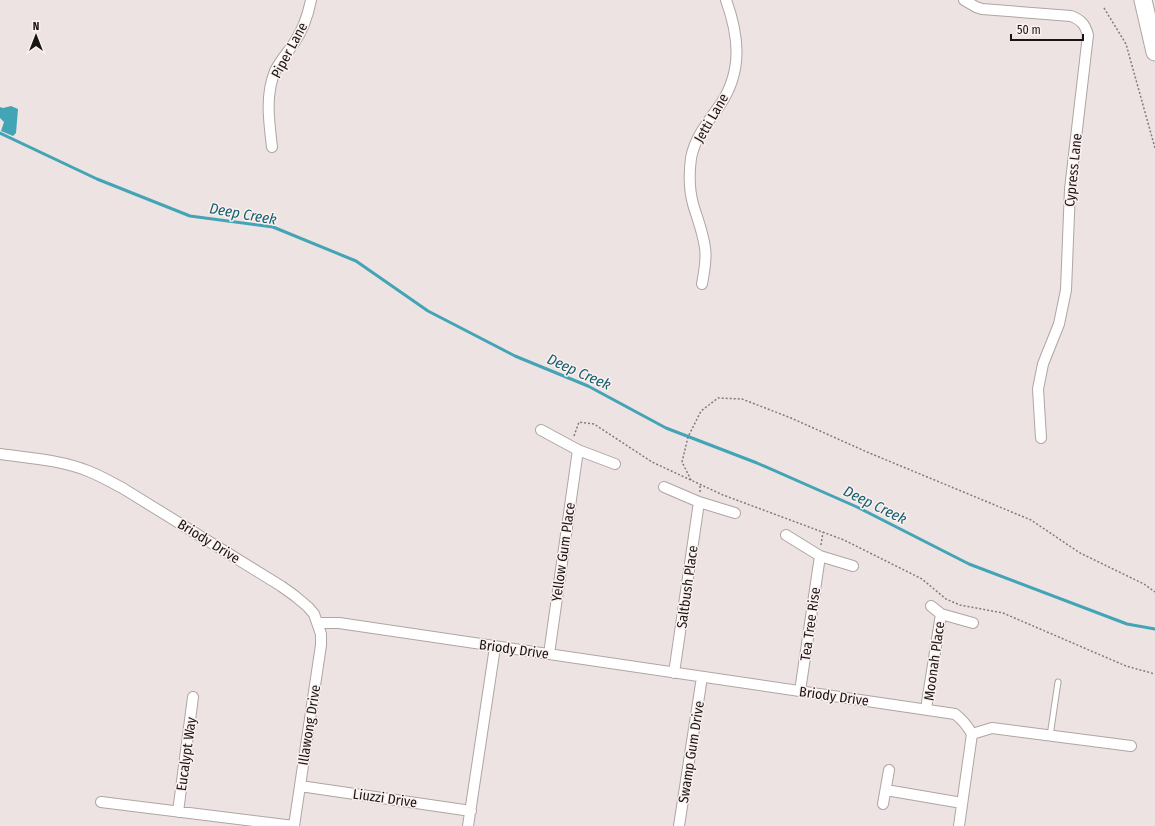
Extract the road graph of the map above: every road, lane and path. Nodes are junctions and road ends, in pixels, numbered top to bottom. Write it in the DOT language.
graph roads {
  1 [pos="311,0"];
  2 [pos="726,0"];
  3 [pos="964,0"];
  4 [pos="1143,0"];
  5 [pos="1104,8"];
  6 [pos="1155,52"];
  7 [pos="272,147"];
  8 [pos="1155,148"];
  9 [pos="702,284"];
  10 [pos="541,430"];
  11 [pos="1041,438"];
  12 [pos="574,448"];
  13 [pos="0,454"];
  14 [pos="615,464"];
  15 [pos="691,480"];
  16 [pos="664,487"];
  17 [pos="699,502"];
  18 [pos="735,513"];
  19 [pos="823,532"];
  20 [pos="786,535"];
  21 [pos="820,556"];
  22 [pos="853,566"];
  23 [pos="1155,592"];
  24 [pos="931,606"];
  25 [pos="941,614"];
  26 [pos="973,622"];
  27 [pos="318,623"];
  28 [pos="495,647"];
  29 [pos="548,654"];
  30 [pos="674,673"];
  31 [pos="1155,674"];
  32 [pos="702,677"];
  33 [pos="1058,682"];
  34 [pos="800,691"];
  35 [pos="193,697"];
  36 [pos="926,709"];
  37 [pos="972,734"];
  38 [pos="1050,736"];
  39 [pos="1130,746"];
  40 [pos="889,770"];
  41 [pos="300,786"];
  42 [pos="886,790"];
  43 [pos="101,802"];
  44 [pos="962,803"];
  45 [pos="883,804"];
  46 [pos="471,811"];
  47 [pos="178,812"];
  48 [pos="294,826"];
  49 [pos="468,826"];
  50 [pos="679,826"];
  51 [pos="959,826"];
  1 -- 7 [label="street, Piper Lane"];
  2 -- 9 [label="street, Jetti Lane"];
  3 -- 11 [label="street, Cypress Lane"];
  4 -- 6 [label="main road"];
  5 -- 8 [label="path"];
  10 -- 12 [label="street"];
  12 -- 14 [label="street"];
  12 -- 15 [label="path"];
  12 -- 29 [label="street, Yellow Gum Place"];
  13 -- 27 [label="street, Briody Drive"];
  15 -- 19 [label="path"];
  15 -- 23 [label="path"];
  16 -- 17 [label="street"];
  17 -- 18 [label="street"];
  17 -- 30 [label="street, Saltbush Place"];
  19 -- 21 [label="path"];
  19 -- 31 [label="path"];
  20 -- 21 [label="street"];
  21 -- 22 [label="street"];
  21 -- 34 [label="street, Tea Tree Rise"];
  24 -- 25 [label="street, Moonah Place"];
  25 -- 26 [label="street, Moonah Place"];
  25 -- 36 [label="street, Moonah Place"];
  27 -- 28 [label="street, Briody Drive"];
  27 -- 41 [label="street, Illawong Drive"];
  28 -- 29 [label="street, Briody Drive"];
  28 -- 46 [label="street"];
  29 -- 30 [label="street, Briody Drive"];
  30 -- 32 [label="street, Briody Drive"];
  32 -- 34 [label="street, Briody Drive"];
  32 -- 50 [label="street, Swamp Gum Drive"];
  33 -- 38 [label="lane"];
  34 -- 36 [label="street, Briody Drive"];
  35 -- 47 [label="street, Eucalypt Way"];
  36 -- 37 [label="street, Briody Drive"];
  37 -- 38 [label="street"];
  37 -- 44 [label="street"];
  38 -- 39 [label="street"];
  40 -- 42 [label="street"];
  41 -- 46 [label="street, Liuzzi Drive"];
  41 -- 48 [label="street, Illawong Drive"];
  42 -- 44 [label="street"];
  42 -- 45 [label="street"];
  43 -- 47 [label="street"];
  44 -- 51 [label="street"];
  46 -- 49 [label="street"];
  47 -- 48 [label="street"];
}
